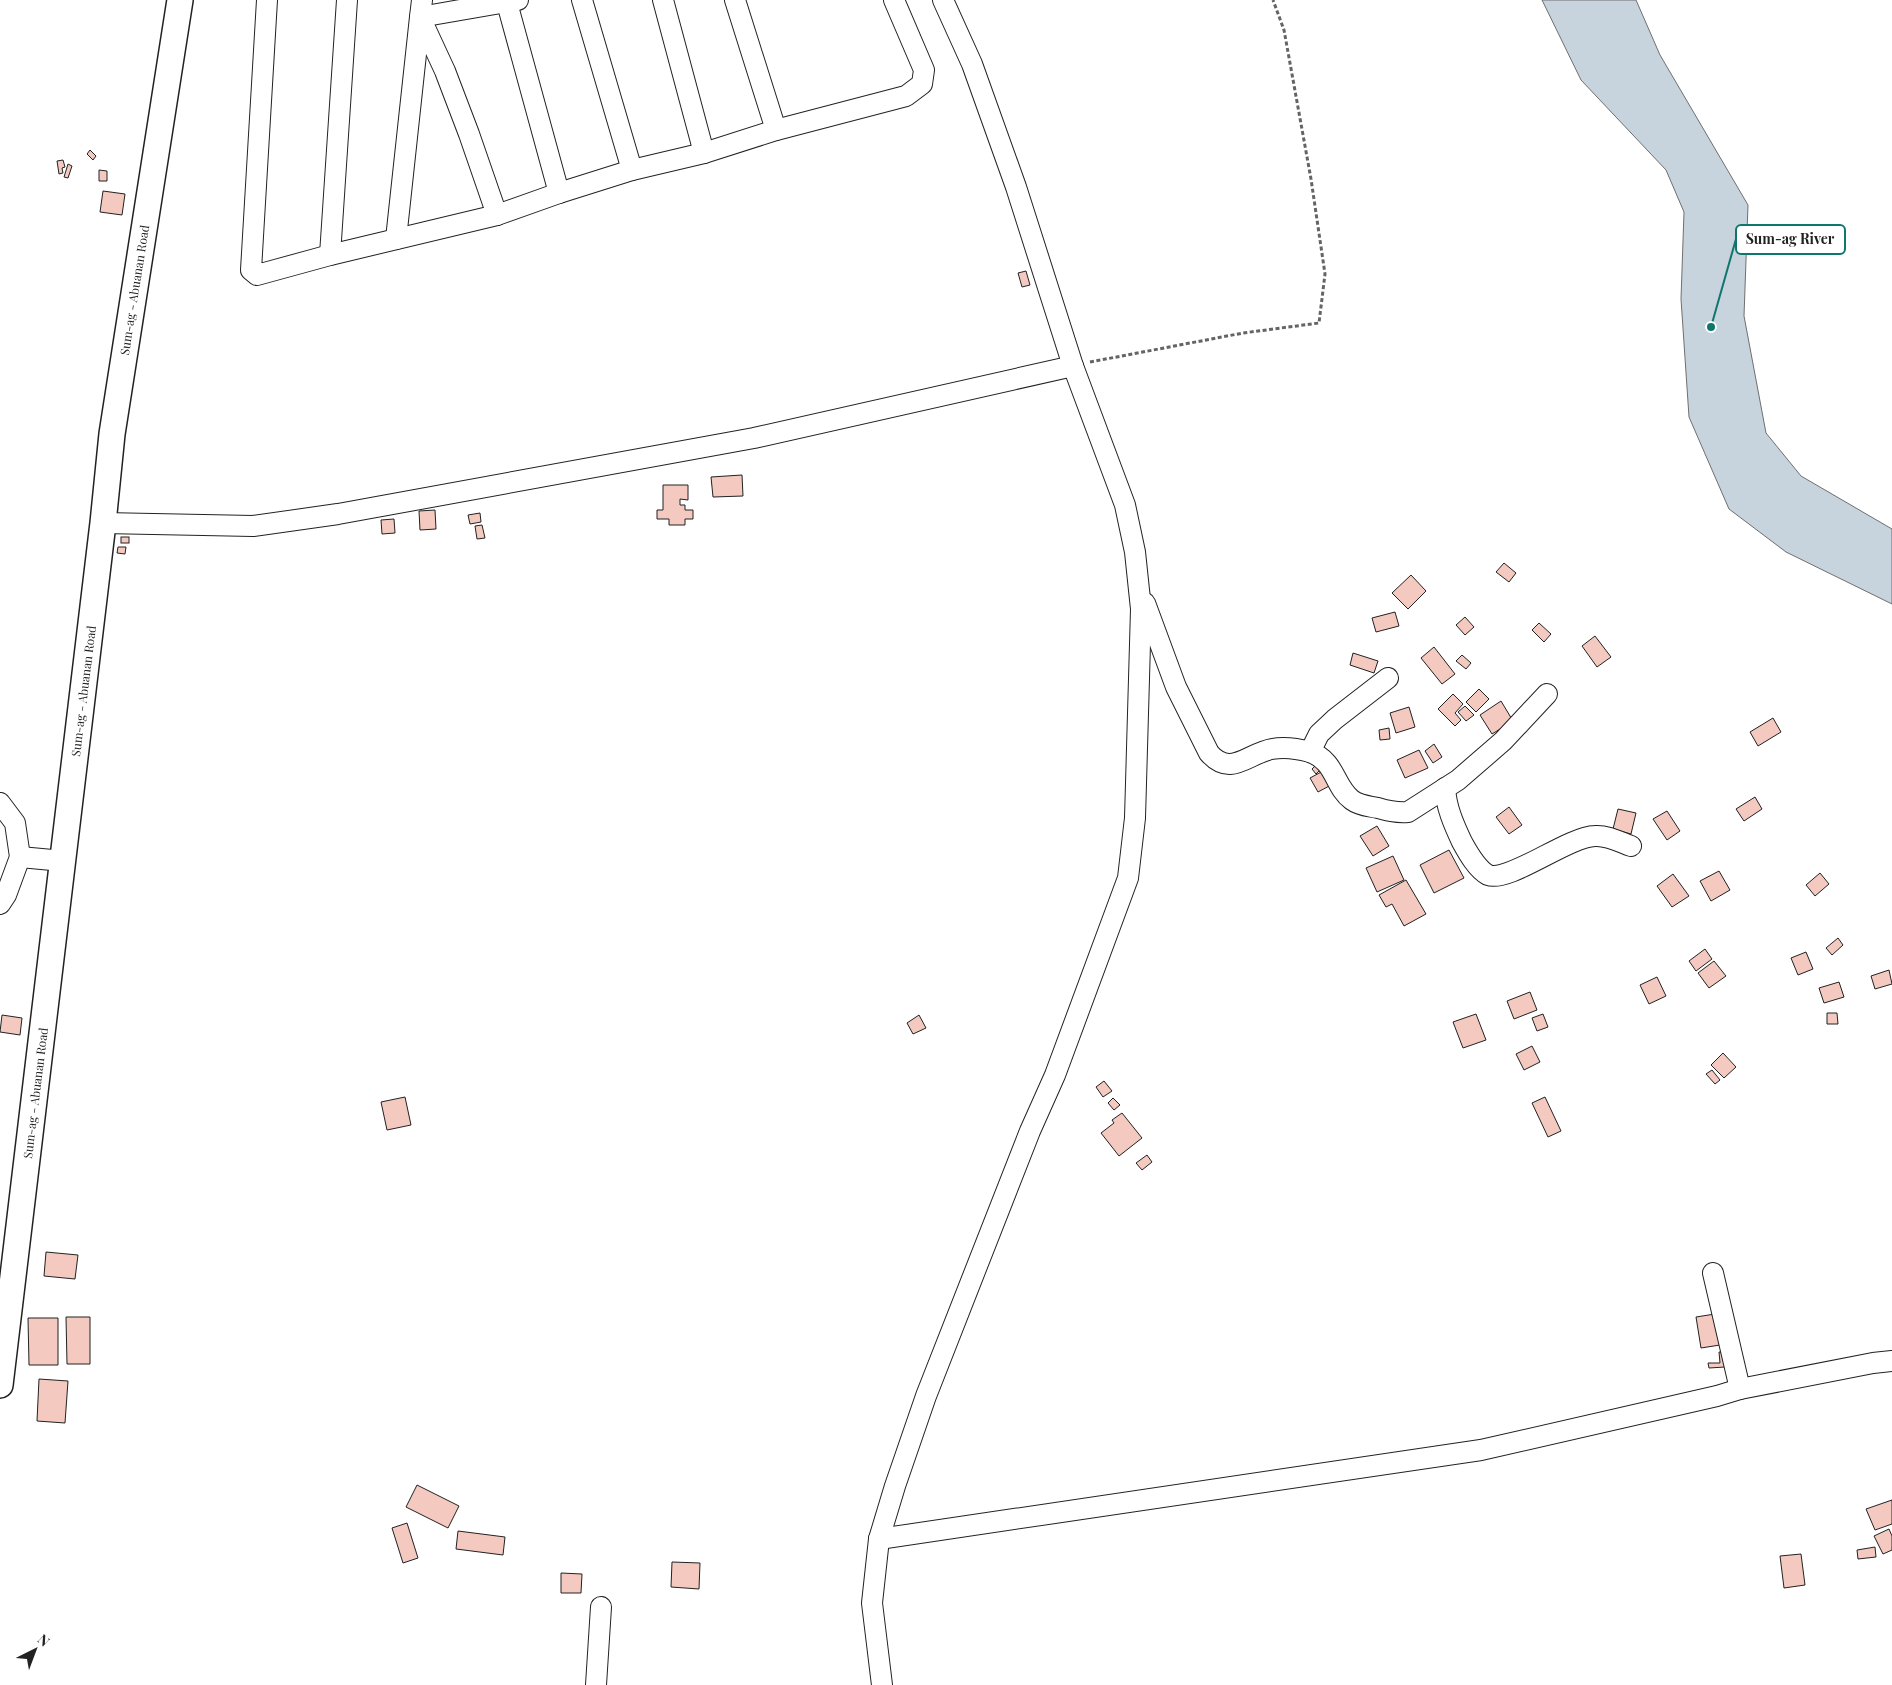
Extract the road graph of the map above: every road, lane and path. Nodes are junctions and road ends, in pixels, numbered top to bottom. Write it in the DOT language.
graph roads {
  1 [pos="180,0"];
  2 [pos="267,0"];
  3 [pos="347,0"];
  4 [pos="582,0"];
  5 [pos="663,0"];
  6 [pos="735,0"];
  7 [pos="894,0"];
  8 [pos="944,0"];
  9 [pos="1274,0"];
  10 [pos="513,1"];
  11 [pos="421,8"];
  12 [pos="776,130"];
  13 [pos="704,153"];
  14 [pos="632,170"];
  15 [pos="559,193"];
  16 [pos="497,215"];
  17 [pos="396,239"];
  18 [pos="330,255"];
  19 [pos="1072,366"];
  20 [pos="103,523"];
  21 [pos="1139,590"];
  22 [pos="1388,678"];
  23 [pos="1547,694"];
  24 [pos="1310,752"];
  25 [pos="1445,788"];
  26 [pos="0,802"];
  27 [pos="1631,846"];
  28 [pos="20,857"];
  29 [pos="63,861"];
  30 [pos="0,904"];
  31 [pos="1713,1273"];
  32 [pos="1892,1361"];
  33 [pos="0,1385"];
  34 [pos="1740,1389"];
  35 [pos="880,1539"];
  36 [pos="601,1607"];
  37 [pos="596,1685"];
  38 [pos="882,1685"];
  1 -- 20 [label="main road, Sum-ag - Abuanan Road"];
  2 -- 18 [label="street"];
  3 -- 18 [label="street"];
  4 -- 14 [label="street"];
  5 -- 13 [label="street"];
  6 -- 12 [label="street"];
  7 -- 12 [label="street"];
  8 -- 19 [label="street"];
  9 -- 19 [label="path"];
  10 -- 11 [label="street"];
  10 -- 15 [label="street"];
  11 -- 16 [label="street"];
  11 -- 17 [label="street"];
  12 -- 13 [label="street"];
  13 -- 14 [label="street"];
  14 -- 15 [label="street"];
  15 -- 16 [label="street"];
  16 -- 17 [label="street"];
  17 -- 18 [label="street"];
  19 -- 20 [label="street"];
  19 -- 21 [label="street"];
  20 -- 29 [label="main road, Sum-ag - Abuanan Road"];
  21 -- 24 [label="street"];
  21 -- 35 [label="street"];
  22 -- 24 [label="street"];
  23 -- 25 [label="street"];
  24 -- 25 [label="street"];
  25 -- 27 [label="street"];
  26 -- 28 [label="street"];
  28 -- 29 [label="street"];
  28 -- 30 [label="street"];
  29 -- 33 [label="main road, Sum-ag - Abuanan Road"];
  31 -- 34 [label="street"];
  32 -- 34 [label="street"];
  34 -- 35 [label="street"];
  35 -- 38 [label="street"];
  36 -- 37 [label="street"];
}
